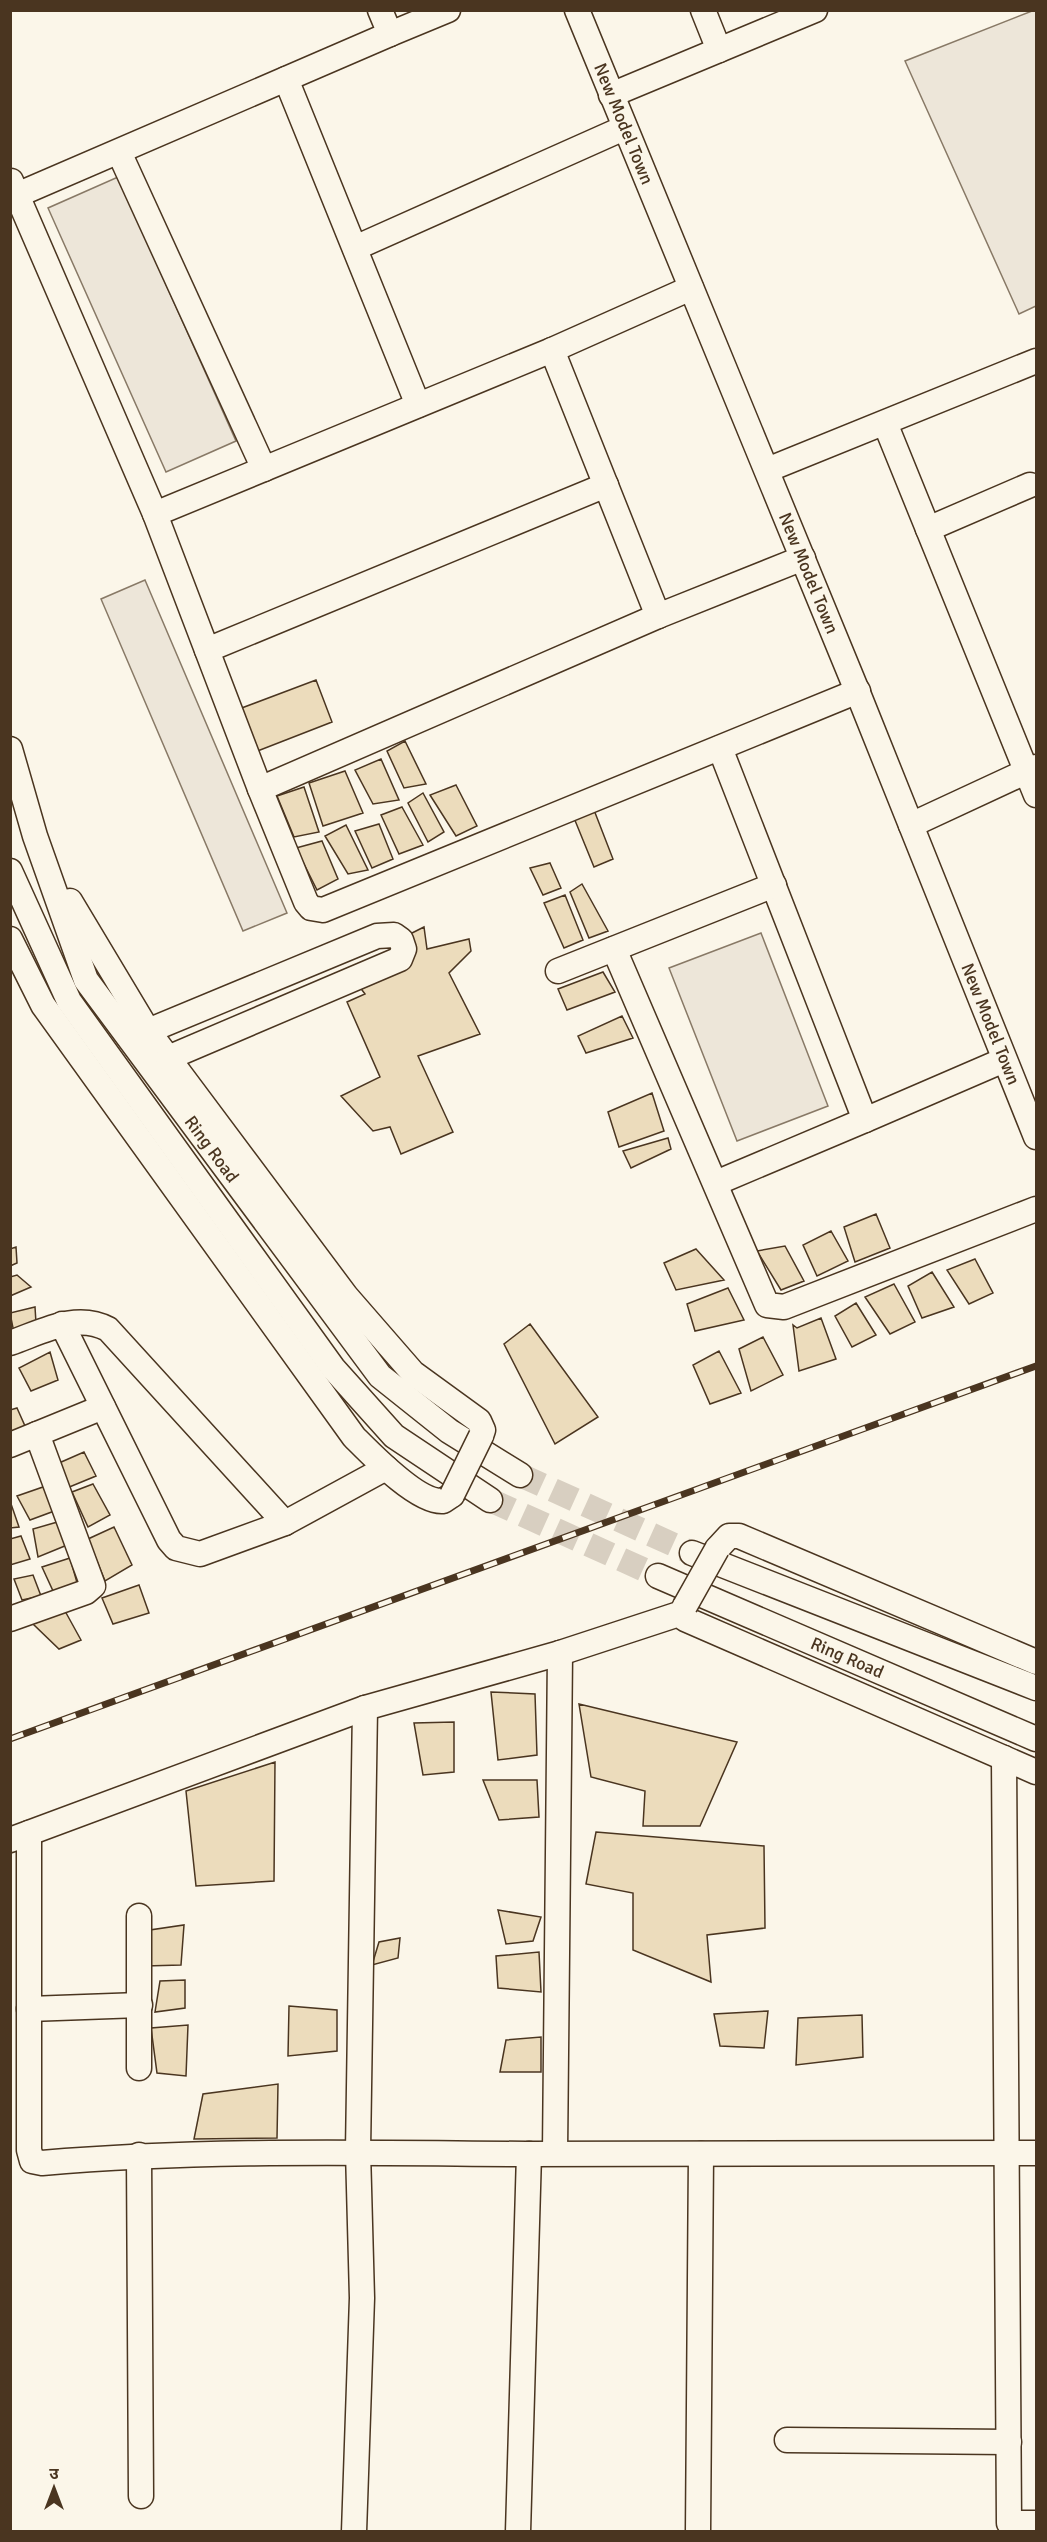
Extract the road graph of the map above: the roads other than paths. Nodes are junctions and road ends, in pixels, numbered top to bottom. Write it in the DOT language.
graph roads {
  1 [pos="380,10"];
  2 [pos="448,10"];
  3 [pos="577,10"];
  4 [pos="703,10"];
  5 [pos="815,10"];
  6 [pos="390,34"];
  7 [pos="719,50"];
  8 [pos="286,79"];
  9 [pos="611,95"];
  10 [pos="624,128"];
  11 [pos="119,152"];
  12 [pos="14,188"];
  13 [pos="355,248"];
  14 [pos="692,288"];
  15 [pos="552,350"];
  16 [pos="1036,361"];
  17 [pos="418,405"];
  18 [pos="885,423"];
  19 [pos="264,470"];
  20 [pos="767,471"];
  21 [pos="606,485"];
  22 [pos="1034,489"];
  23 [pos="155,514"];
  24 [pos="928,529"];
  25 [pos="803,558"];
  26 [pos="658,616"];
  27 [pos="207,650"];
  28 [pos="858,691"];
  29 [pos="720,748"];
  30 [pos="10,749"];
  31 [pos="1032,769"];
  32 [pos="260,789"];
  33 [pos="1036,795"];
  34 [pos="911,825"];
  35 [pos="35,836"];
  36 [pos="10,871"];
  37 [pos="774,885"];
  38 [pos="10,939"];
  39 [pos="614,949"];
  40 [pos="558,971"];
  41 [pos="148,1031"];
  42 [pos="168,1058"];
  43 [pos="1004,1060"];
  44 [pos="865,1120"];
  45 [pos="1036,1137"];
  46 [pos="716,1182"];
  47 [pos="1036,1209"];
  48 [pos="62,1324"];
  49 [pos="10,1343"];
  50 [pos="103,1407"];
  51 [pos="37,1434"];
  52 [pos="10,1445"];
  53 [pos="386,1468"];
  54 [pos="520,1475"];
  55 [pos="490,1500"];
  56 [pos="285,1523"];
  57 [pos="692,1553"];
  58 [pos="658,1576"];
  59 [pos="684,1609"];
  60 [pos="12,1612"];
  61 [pos="560,1653"];
  62 [pos="1036,1662"];
  63 [pos="1036,1688"];
  64 [pos="365,1708"];
  65 [pos="1036,1738"];
  66 [pos="1004,1758"];
  67 [pos="1036,1772"];
  68 [pos="20,1836"];
  69 [pos="139,1916"];
  70 [pos="140,2005"];
  71 [pos="29,2009"];
  72 [pos="140,2068"];
  73 [pos="358,2151"];
  74 [pos="555,2153"];
  75 [pos="1036,2153"];
  76 [pos="529,2154"];
  77 [pos="700,2154"];
  78 [pos="1005,2154"];
  79 [pos="139,2155"];
  80 [pos="21,2162"];
  81 [pos="787,2440"];
  82 [pos="1009,2442"];
  83 [pos="141,2496"];
  84 [pos="1036,2523"];
  85 [pos="1009,2527"];
  86 [pos="354,2532"];
  87 [pos="518,2532"];
  88 [pos="698,2532"];
  1 -- 6 [label="street"];
  2 -- 6 [label="street"];
  3 -- 9 [label="street, New Model Town"];
  4 -- 7 [label="street"];
  5 -- 7 [label="street"];
  6 -- 8 [label="street"];
  7 -- 9 [label="street"];
  8 -- 11 [label="street"];
  8 -- 13 [label="street"];
  9 -- 10 [label="street, New Model Town"];
  10 -- 13 [label="street"];
  10 -- 14 [label="street, New Model Town"];
  11 -- 12 [label="street"];
  11 -- 19 [label="street"];
  12 -- 23 [label="street"];
  13 -- 17 [label="street"];
  14 -- 15 [label="street"];
  14 -- 20 [label="street, New Model Town"];
  15 -- 17 [label="street"];
  15 -- 21 [label="street"];
  16 -- 18 [label="street"];
  17 -- 19 [label="street"];
  18 -- 20 [label="street"];
  18 -- 24 [label="street"];
  19 -- 23 [label="street"];
  20 -- 25 [label="street, New Model Town"];
  21 -- 26 [label="street"];
  21 -- 27 [label="street"];
  22 -- 24 [label="street"];
  23 -- 27 [label="street"];
  24 -- 31 [label="street"];
  25 -- 26 [label="street"];
  25 -- 28 [label="street, New Model Town"];
  26 -- 32 [label="street"];
  27 -- 32 [label="street"];
  28 -- 29 [label="street"];
  28 -- 34 [label="street, New Model Town"];
  29 -- 32 [label="street"];
  29 -- 37 [label="street"];
  30 -- 35 [label="street, Ring Road"];
  31 -- 33 [label="street"];
  31 -- 34 [label="street"];
  34 -- 43 [label="street, New Model Town"];
  35 -- 41 [label="street"];
  35 -- 54 [label="street, Ring Road"];
  36 -- 55 [label="street, Ring Road"];
  37 -- 39 [label="street"];
  37 -- 44 [label="street"];
  38 -- 53 [label="street"];
  39 -- 40 [label="street"];
  39 -- 46 [label="street"];
  41 -- 42 [label="street"];
  41 -- 42 [label="street"];
  42 -- 53 [label="street, bridge"];
  43 -- 44 [label="street"];
  43 -- 45 [label="street, New Model Town"];
  44 -- 46 [label="street"];
  46 -- 47 [label="street"];
  48 -- 49 [label="street"];
  48 -- 50 [label="street"];
  48 -- 56 [label="street"];
  50 -- 51 [label="street"];
  50 -- 56 [label="street"];
  51 -- 52 [label="street"];
  51 -- 60 [label="street"];
  53 -- 56 [label="street"];
  57 -- 63 [label="street"];
  58 -- 65 [label="street, Ring Road"];
  59 -- 61 [label="street"];
  59 -- 62 [label="street, bridge"];
  59 -- 66 [label="street"];
  61 -- 64 [label="street"];
  61 -- 74 [label="street"];
  64 -- 68 [label="street"];
  64 -- 73 [label="street"];
  66 -- 67 [label="street"];
  66 -- 78 [label="street"];
  68 -- 71 [label="street"];
  69 -- 70 [label="street"];
  70 -- 71 [label="street"];
  70 -- 72 [label="street"];
  71 -- 80 [label="street"];
  73 -- 76 [label="street"];
  73 -- 79 [label="street"];
  73 -- 86 [label="street"];
  74 -- 76 [label="street"];
  74 -- 77 [label="street"];
  75 -- 78 [label="street"];
  76 -- 87 [label="street"];
  77 -- 78 [label="street"];
  77 -- 88 [label="street"];
  78 -- 82 [label="street"];
  79 -- 80 [label="street"];
  79 -- 83 [label="street"];
  81 -- 82 [label="street"];
  82 -- 85 [label="street"];
  84 -- 85 [label="street"];
}
